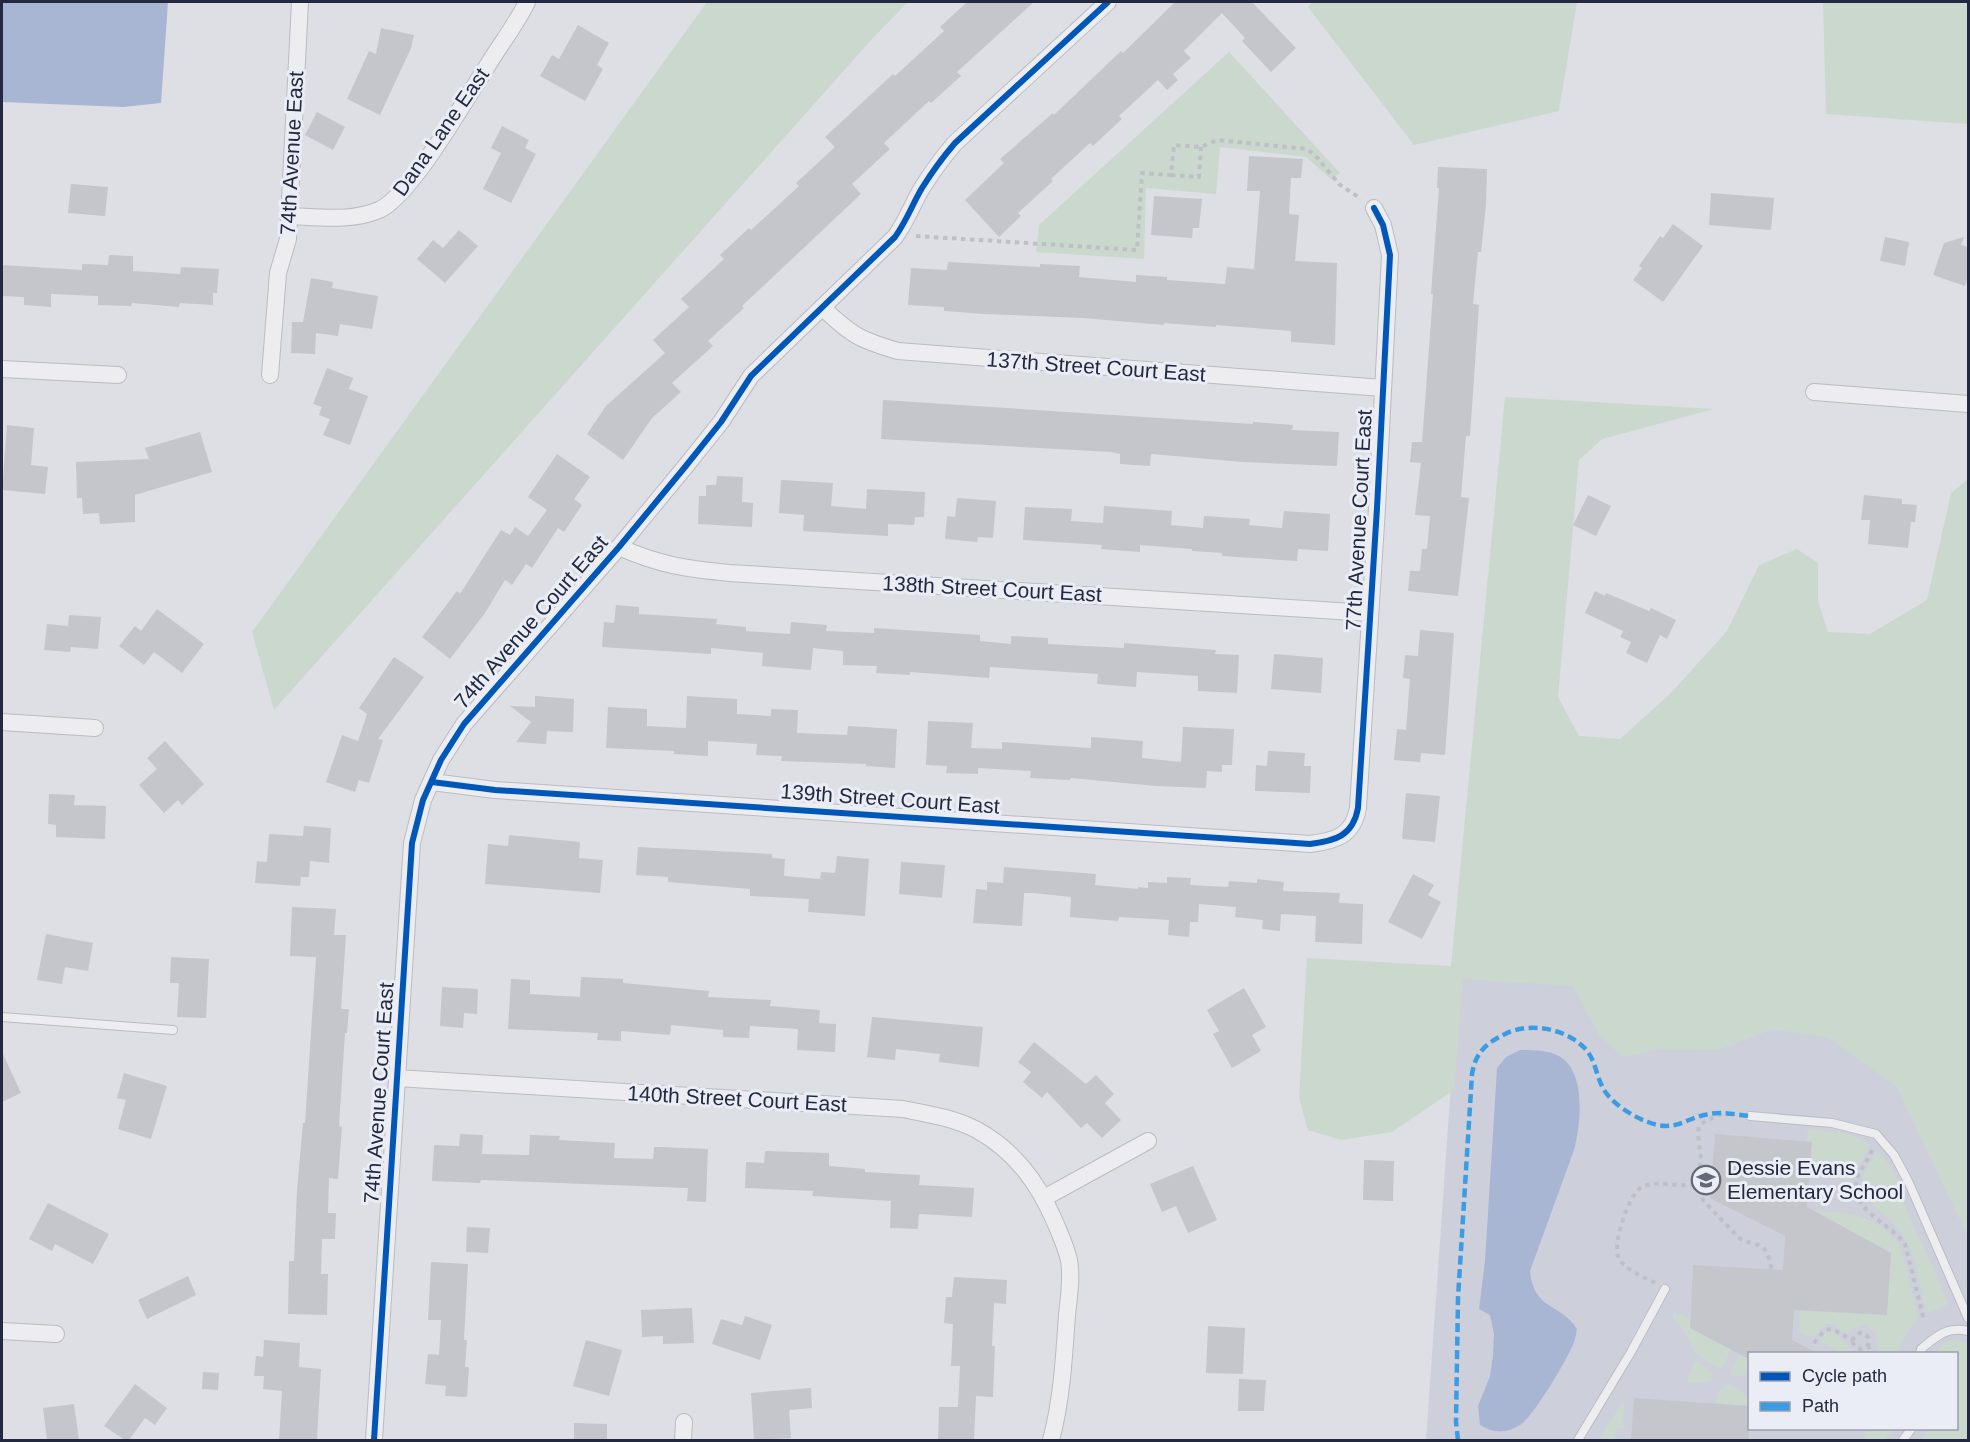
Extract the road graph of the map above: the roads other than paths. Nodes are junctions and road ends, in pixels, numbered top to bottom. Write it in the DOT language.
graph roads {
  1 [pos="300,2"];
  2 [pos="526,2"];
  3 [pos="1108,2"];
  4 [pos="1374,208"];
  5 [pos="288,216"];
  6 [pos="822,308"];
  7 [pos="2,369"];
  8 [pos="118,375"];
  9 [pos="270,375"];
  10 [pos="1383,388"];
  11 [pos="1814,392"];
  12 [pos="1968,404"];
  13 [pos="619,547"];
  14 [pos="1370,613"];
  15 [pos="2,722"];
  16 [pos="95,728"];
  17 [pos="432,782"];
  18 [pos="1344,834"];
  19 [pos="2,1017"];
  20 [pos="173,1030"];
  21 [pos="397,1078"];
  22 [pos="1750,1116"];
  23 [pos="1148,1141"];
  24 [pos="1044,1198"];
  25 [pos="1665,1289"];
  26 [pos="1968,1318"];
  27 [pos="2,1331"];
  28 [pos="1968,1331"];
  29 [pos="56,1334"];
  30 [pos="1920,1352"];
  31 [pos="684,1422"];
  32 [pos="374,1440"];
  33 [pos="683,1440"];
  34 [pos="1051,1440"];
  35 [pos="1578,1440"];
  1 -- 5 [label="street, 74th Avenue East"];
  2 -- 5 [label="street, Dana Lane East"];
  3 -- 6 [label="street, 74th Avenue Court East"];
  4 -- 10 [label="street, 77th Avenue Court East"];
  5 -- 9 [label="street, 74th Avenue East"];
  6 -- 10 [label="street, 137th Street Court East"];
  6 -- 13 [label="street, 74th Avenue Court East"];
  7 -- 8 [label="street"];
  10 -- 14 [label="street, 77th Avenue Court East"];
  11 -- 12 [label="street"];
  13 -- 14 [label="street, 138th Street Court East"];
  13 -- 17 [label="street, 74th Avenue Court East"];
  14 -- 18 [label="street, 77th Avenue Court East"];
  15 -- 16 [label="street"];
  17 -- 18 [label="street, 139th Street Court East"];
  17 -- 21 [label="street, 74th Avenue Court East"];
  19 -- 20 [label="lane"];
  21 -- 24 [label="street, 140th Street Court East"];
  21 -- 32 [label="street, 74th Avenue Court East"];
  22 -- 26 [label="lane"];
  23 -- 24 [label="street"];
  24 -- 34 [label="street, 140th Street Court East"];
  25 -- 35 [label="lane"];
  27 -- 29 [label="street"];
  28 -- 30 [label="lane"];
  31 -- 33 [label="street"];
}
